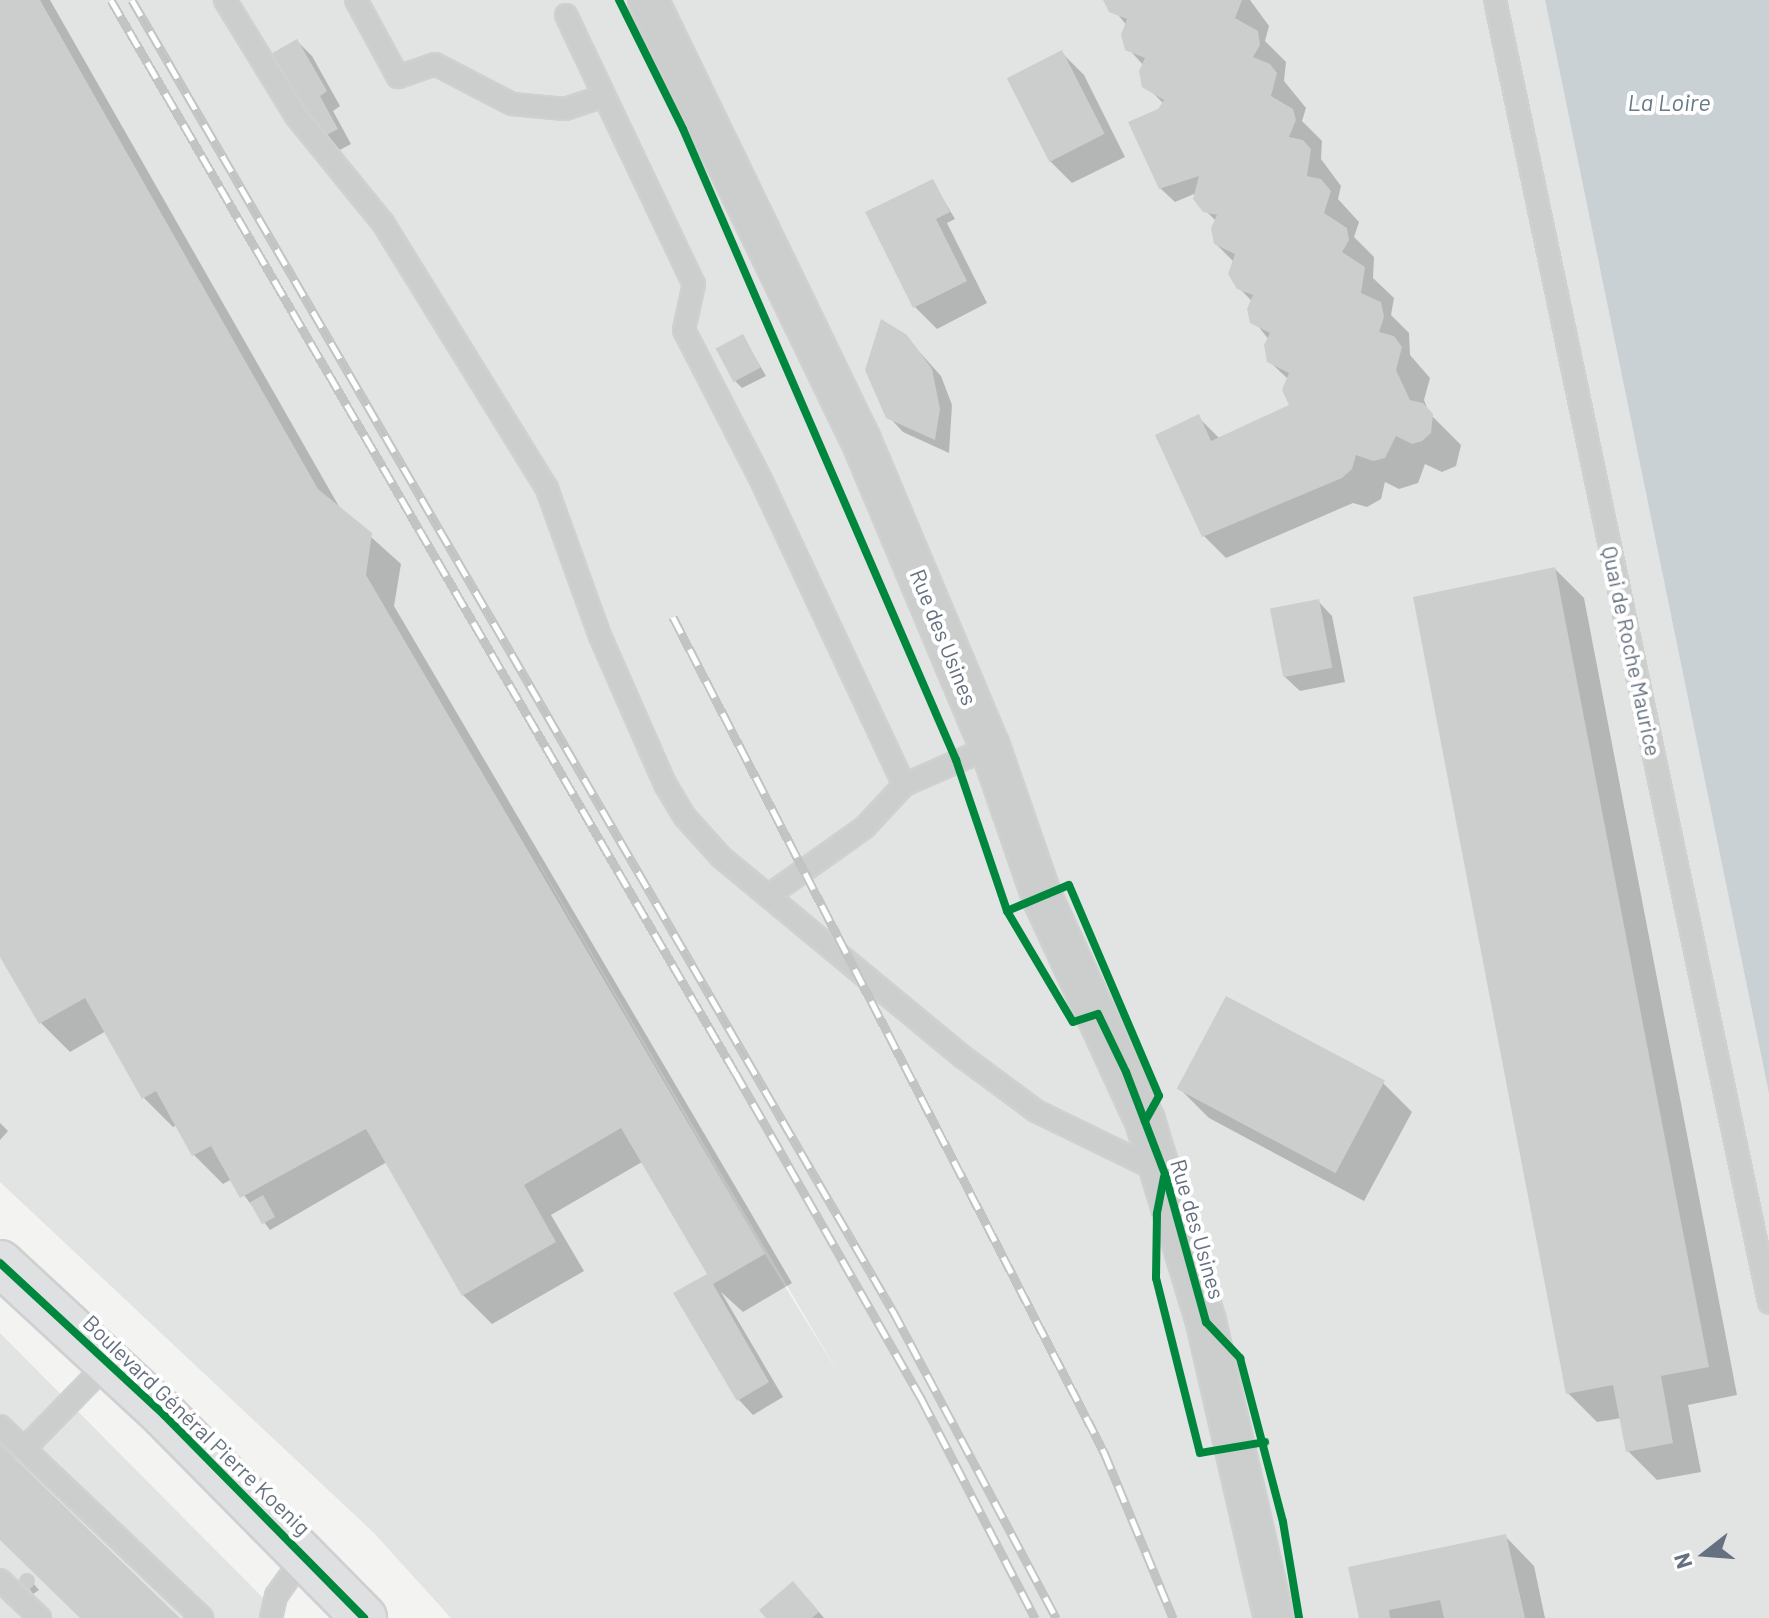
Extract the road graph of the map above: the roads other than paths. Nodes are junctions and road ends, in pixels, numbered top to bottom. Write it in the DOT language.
graph roads {
  1 [pos="225,0"];
  2 [pos="356,0"];
  3 [pos="648,0"];
  4 [pos="1495,0"];
  5 [pos="566,15"];
  6 [pos="604,96"];
  7 [pos="990,747"];
  8 [pos="904,785"];
  9 [pos="768,896"];
  10 [pos="1165,1174"];
  11 [pos="0,1263"];
  12 [pos="1769,1302"];
  13 [pos="109,1362"];
  14 [pos="0,1426"];
  15 [pos="25,1448"];
  16 [pos="305,1555"];
  17 [pos="0,1580"];
  18 [pos="40,1618"];
  19 [pos="202,1618"];
  20 [pos="271,1618"];
  21 [pos="364,1618"];
  22 [pos="1274,1618"];
  1 -- 9 [label="lane"];
  2 -- 6 [label="lane"];
  3 -- 7 [label="street, Rue des Usines"];
  4 -- 12 [label="lane, Quai de Roche Maurice"];
  5 -- 6 [label="lane"];
  6 -- 8 [label="lane"];
  7 -- 8 [label="lane"];
  7 -- 10 [label="street, Rue des Usines"];
  8 -- 9 [label="lane"];
  9 -- 10 [label="lane"];
  10 -- 22 [label="street, Rue des Usines"];
  11 -- 13 [label="main road, Boulevard Général Pierre Koenig"];
  13 -- 15 [label="lane"];
  13 -- 16 [label="main road, Boulevard Général Pierre Koenig"];
  14 -- 15 [label="lane"];
  15 -- 19 [label="lane"];
  16 -- 20 [label="lane"];
  16 -- 21 [label="main road, Boulevard Général Pierre Koenig"];
  17 -- 18 [label="lane"];
}
